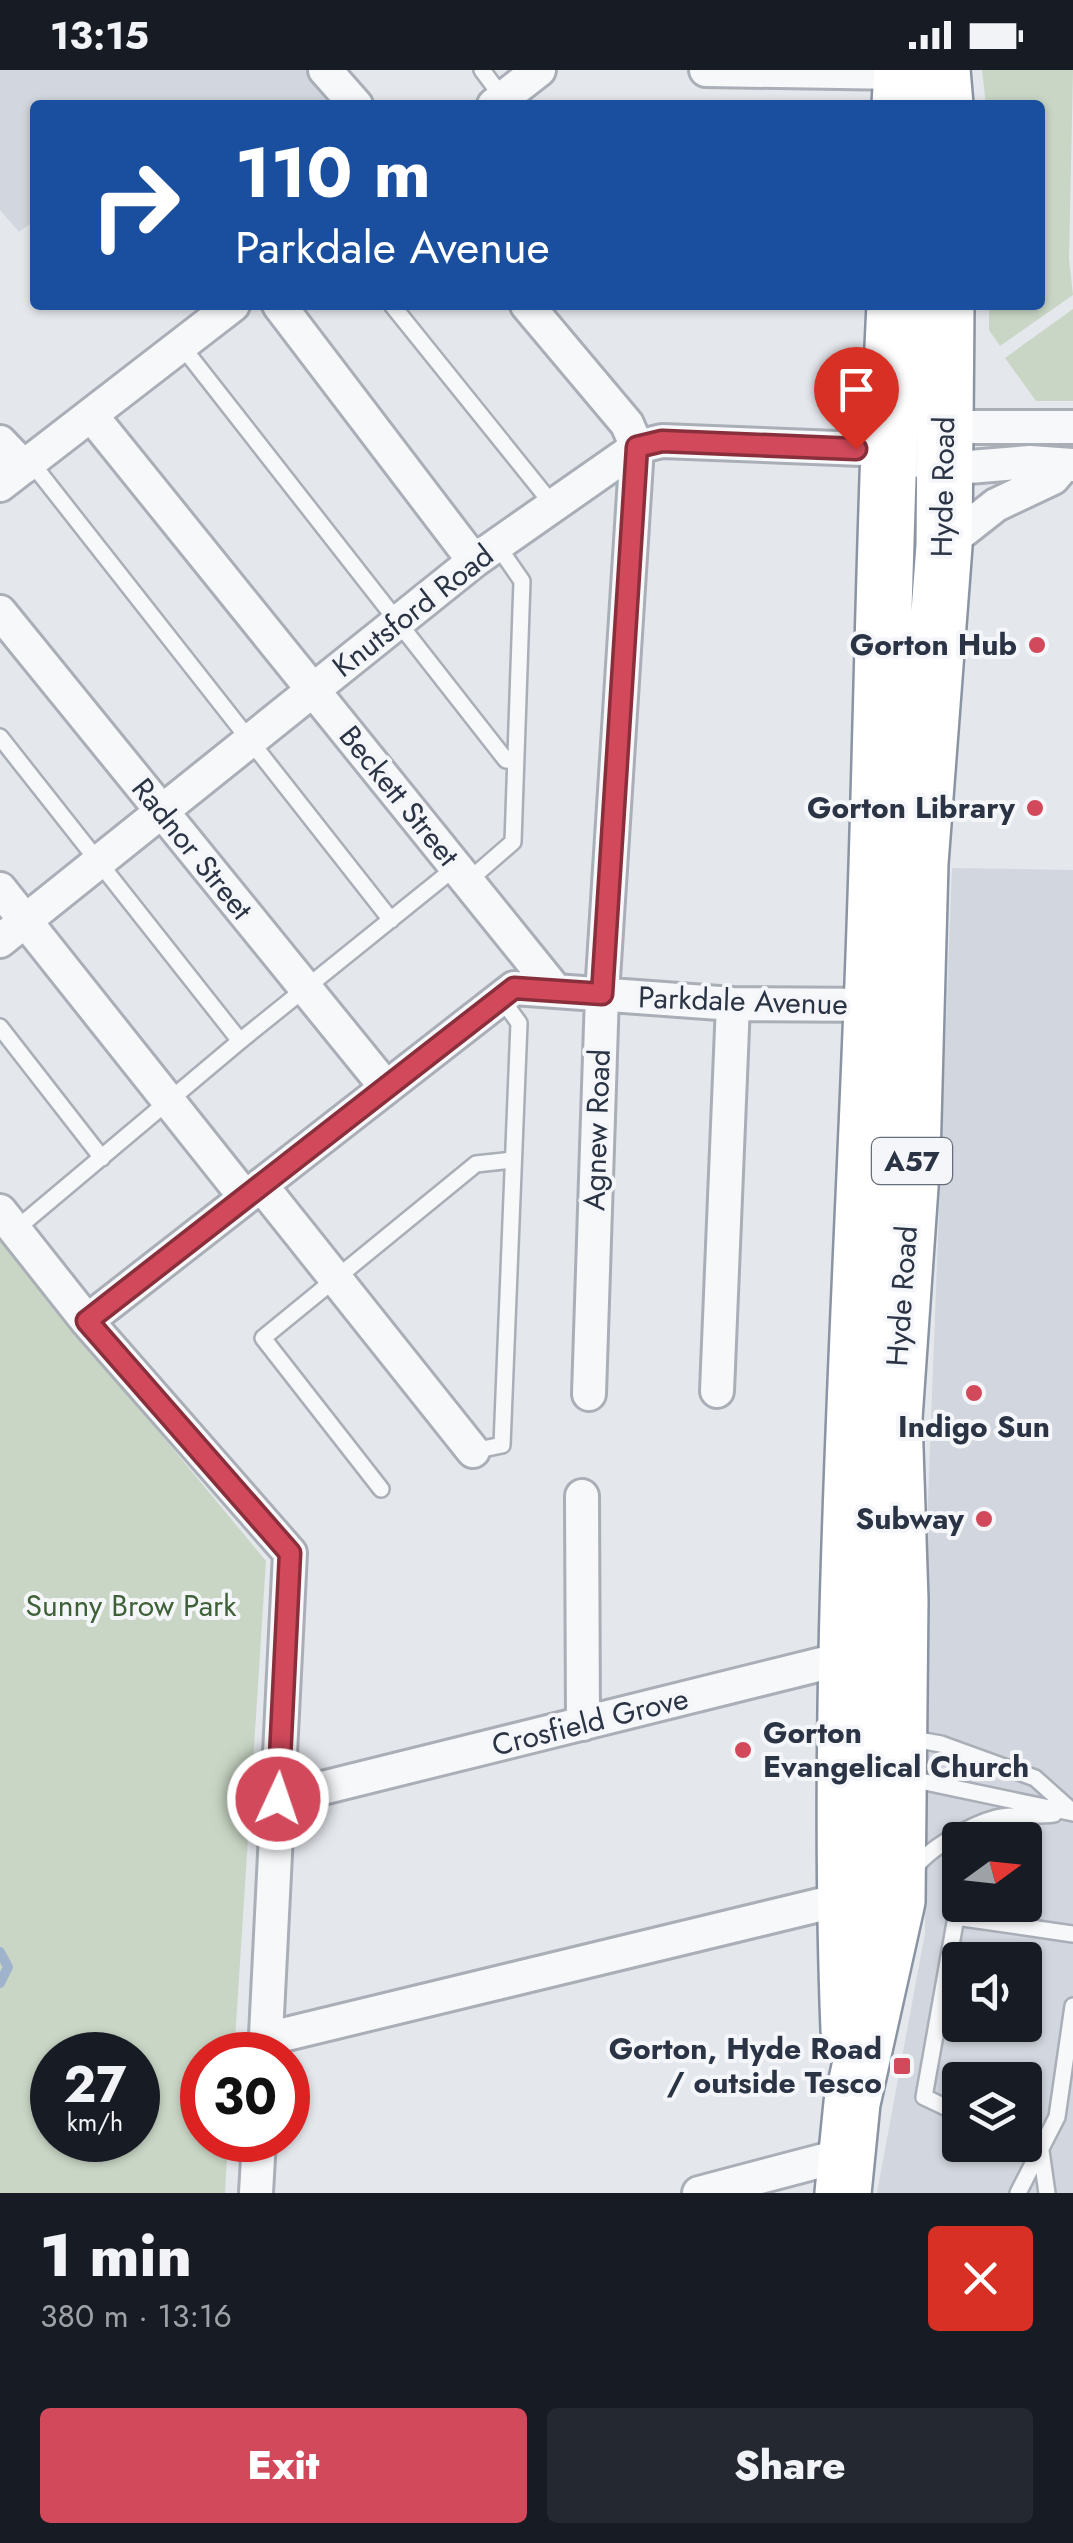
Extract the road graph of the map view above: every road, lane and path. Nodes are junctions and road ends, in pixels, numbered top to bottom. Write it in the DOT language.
graph roads {
  1 [pos="324,70"];
  2 [pos="482,70"];
  3 [pos="539,70"];
  4 [pos="706,70"];
  5 [pos="760,71"];
  6 [pos="911,80"];
  7 [pos="351,100"];
  8 [pos="497,100"];
  9 [pos="499,100"];
  10 [pos="938,100"];
  11 [pos="226,310"];
  12 [pos="283,310"];
  13 [pos="396,310"];
  14 [pos="531,310"];
  15 [pos="895,310"];
  16 [pos="946,310"];
  17 [pos="181,345"];
  18 [pos="91,415"];
  19 [pos="1073,427"];
  20 [pos="0,442"];
  21 [pos="637,447"];
  22 [pos="944,448"];
  23 [pos="888,450"];
  24 [pos="1068,466"];
  25 [pos="18,471"];
  26 [pos="553,506"];
  27 [pos="944,546"];
  28 [pos="485,553"];
  29 [pos="0,612"];
  30 [pos="398,622"];
  31 [pos="312,689"];
  32 [pos="0,737"];
  33 [pos="249,740"];
  34 [pos="516,761"];
  35 [pos="161,810"];
  36 [pos="98,860"];
  37 [pos="462,874"];
  38 [pos="0,889"];
  39 [pos="392,920"];
  40 [pos="26,922"];
  41 [pos="0,942"];
  42 [pos="306,989"];
  43 [pos="556,991"];
  44 [pos="602,994"];
  45 [pos="501,998"];
  46 [pos="733,1004"];
  47 [pos="894,1005"];
  48 [pos="0,1027"];
  49 [pos="240,1041"];
  50 [pos="385,1086"];
  51 [pos="169,1102"];
  52 [pos="102,1158"];
  53 [pos="513,1160"];
  54 [pos="253,1191"];
  55 [pos="8,1220"];
  56 [pos="334,1278"];
  57 [pos="87,1321"];
  58 [pos="717,1391"];
  59 [pos="588,1394"];
  60 [pos="473,1451"];
  61 [pos="381,1489"];
  62 [pos="582,1496"];
  63 [pos="900,1642"];
  64 [pos="848,1658"];
  65 [pos="583,1724"];
  66 [pos="873,1756"];
  67 [pos="278,1799"];
  68 [pos="1073,1813"];
  69 [pos="871,1900"];
  70 [pos="1073,1934"];
  71 [pos="1073,2006"];
  72 [pos="267,2032"];
  73 [pos="310,2036"];
  74 [pos="942,2106"];
  75 [pos="847,2150"];
  76 [pos="1042,2150"];
  77 [pos="1042,2158"];
  78 [pos="258,2162"];
  79 [pos="1035,2162"];
  80 [pos="256,2193"];
  81 [pos="698,2193"];
  82 [pos="1018,2193"];
  83 [pos="1048,2193"];
  1 -- 7 [label="street"];
  2 -- 8 [label="lane"];
  3 -- 9 [label="street"];
  4 -- 5 [label="street"];
  5 -- 6 [label="street"];
  6 -- 10 [label="highway"];
  11 -- 17 [label="street"];
  12 -- 28 [label="street"];
  13 -- 26 [label="lane"];
  14 -- 21 [label="street"];
  15 -- 23 [label="highway, Hyde Road / A57"];
  16 -- 22 [label="highway, Hyde Road / A57"];
  17 -- 18 [label="street"];
  17 -- 30 [label="lane"];
  18 -- 25 [label="street"];
  18 -- 31 [label="street, Beckett Street"];
  19 -- 22 [label="street"];
  20 -- 25 [label="street"];
  21 -- 23 [label="street, Knutsford Road"];
  21 -- 26 [label="street, Knutsford Road"];
  21 -- 44 [label="street, Agnew Road"];
  22 -- 23 [label="street"];
  22 -- 24 [label="street"];
  22 -- 27 [label="highway, Hyde Road / A57"];
  23 -- 47 [label="highway, Hyde Road / A57"];
  24 -- 27 [label="street"];
  25 -- 33 [label="lane"];
  26 -- 28 [label="street, Knutsford Road"];
  27 -- 47 [label="highway, Hyde Road / A57"];
  28 -- 30 [label="street, Knutsford Road"];
  28 -- 34 [label="lane"];
  29 -- 35 [label="street, Radnor Street"];
  30 -- 31 [label="street, Knutsford Road"];
  30 -- 34 [label="lane"];
  31 -- 33 [label="street, Knutsford Road"];
  31 -- 37 [label="street, Beckett Street"];
  32 -- 36 [label="lane"];
  33 -- 35 [label="street, Knutsford Road"];
  33 -- 39 [label="lane"];
  34 -- 37 [label="lane"];
  35 -- 36 [label="street, Knutsford Road"];
  35 -- 42 [label="street, Radnor Street"];
  36 -- 40 [label="street, Knutsford Road"];
  36 -- 49 [label="lane"];
  37 -- 39 [label="lane"];
  37 -- 43 [label="street, Beckett Street"];
  38 -- 40 [label="street"];
  39 -- 42 [label="lane"];
  40 -- 41 [label="street, Knutsford Road"];
  40 -- 51 [label="street"];
  42 -- 49 [label="lane"];
  42 -- 50 [label="street, Radnor Street"];
  43 -- 44 [label="street, Parkdale Avenue"];
  43 -- 45 [label="street, Parkdale Avenue"];
  44 -- 46 [label="street, Parkdale Avenue"];
  44 -- 59 [label="street, Agnew Road"];
  45 -- 50 [label="street, Parkdale Avenue"];
  45 -- 53 [label="lane"];
  46 -- 47 [label="street, Parkdale Avenue"];
  46 -- 58 [label="street"];
  47 -- 63 [label="highway, Hyde Road / A57"];
  47 -- 64 [label="highway, Hyde Road / A57"];
  48 -- 52 [label="lane"];
  49 -- 51 [label="lane"];
  50 -- 54 [label="street, Parkdale Avenue"];
  51 -- 52 [label="lane"];
  51 -- 54 [label="street"];
  52 -- 55 [label="lane"];
  53 -- 56 [label="lane"];
  53 -- 60 [label="lane"];
  54 -- 56 [label="street"];
  54 -- 57 [label="street, Parkdale Avenue"];
  55 -- 57 [label="street"];
  56 -- 60 [label="street"];
  56 -- 61 [label="lane"];
  57 -- 67 [label="street"];
  62 -- 65 [label="street"];
  63 -- 64 [label="street, Crosfield Grove"];
  63 -- 66 [label="highway, Hyde Road / A57"];
  64 -- 65 [label="street, Crosfield Grove"];
  64 -- 66 [label="highway, Hyde Road / A57"];
  65 -- 67 [label="street, Crosfield Grove"];
  66 -- 68 [label="lane"];
  66 -- 68 [label="lane"];
  66 -- 69 [label="highway, Hyde Road / A57"];
  67 -- 72 [label="street"];
  68 -- 69 [label="lane"];
  69 -- 73 [label="street"];
  69 -- 75 [label="highway, Hyde Road / A57"];
  70 -- 74 [label="lane"];
  71 -- 76 [label="lane"];
  75 -- 81 [label="street"];
  77 -- 83 [label="lane"];
  78 -- 80 [label="street"];
  79 -- 82 [label="lane"];
}
